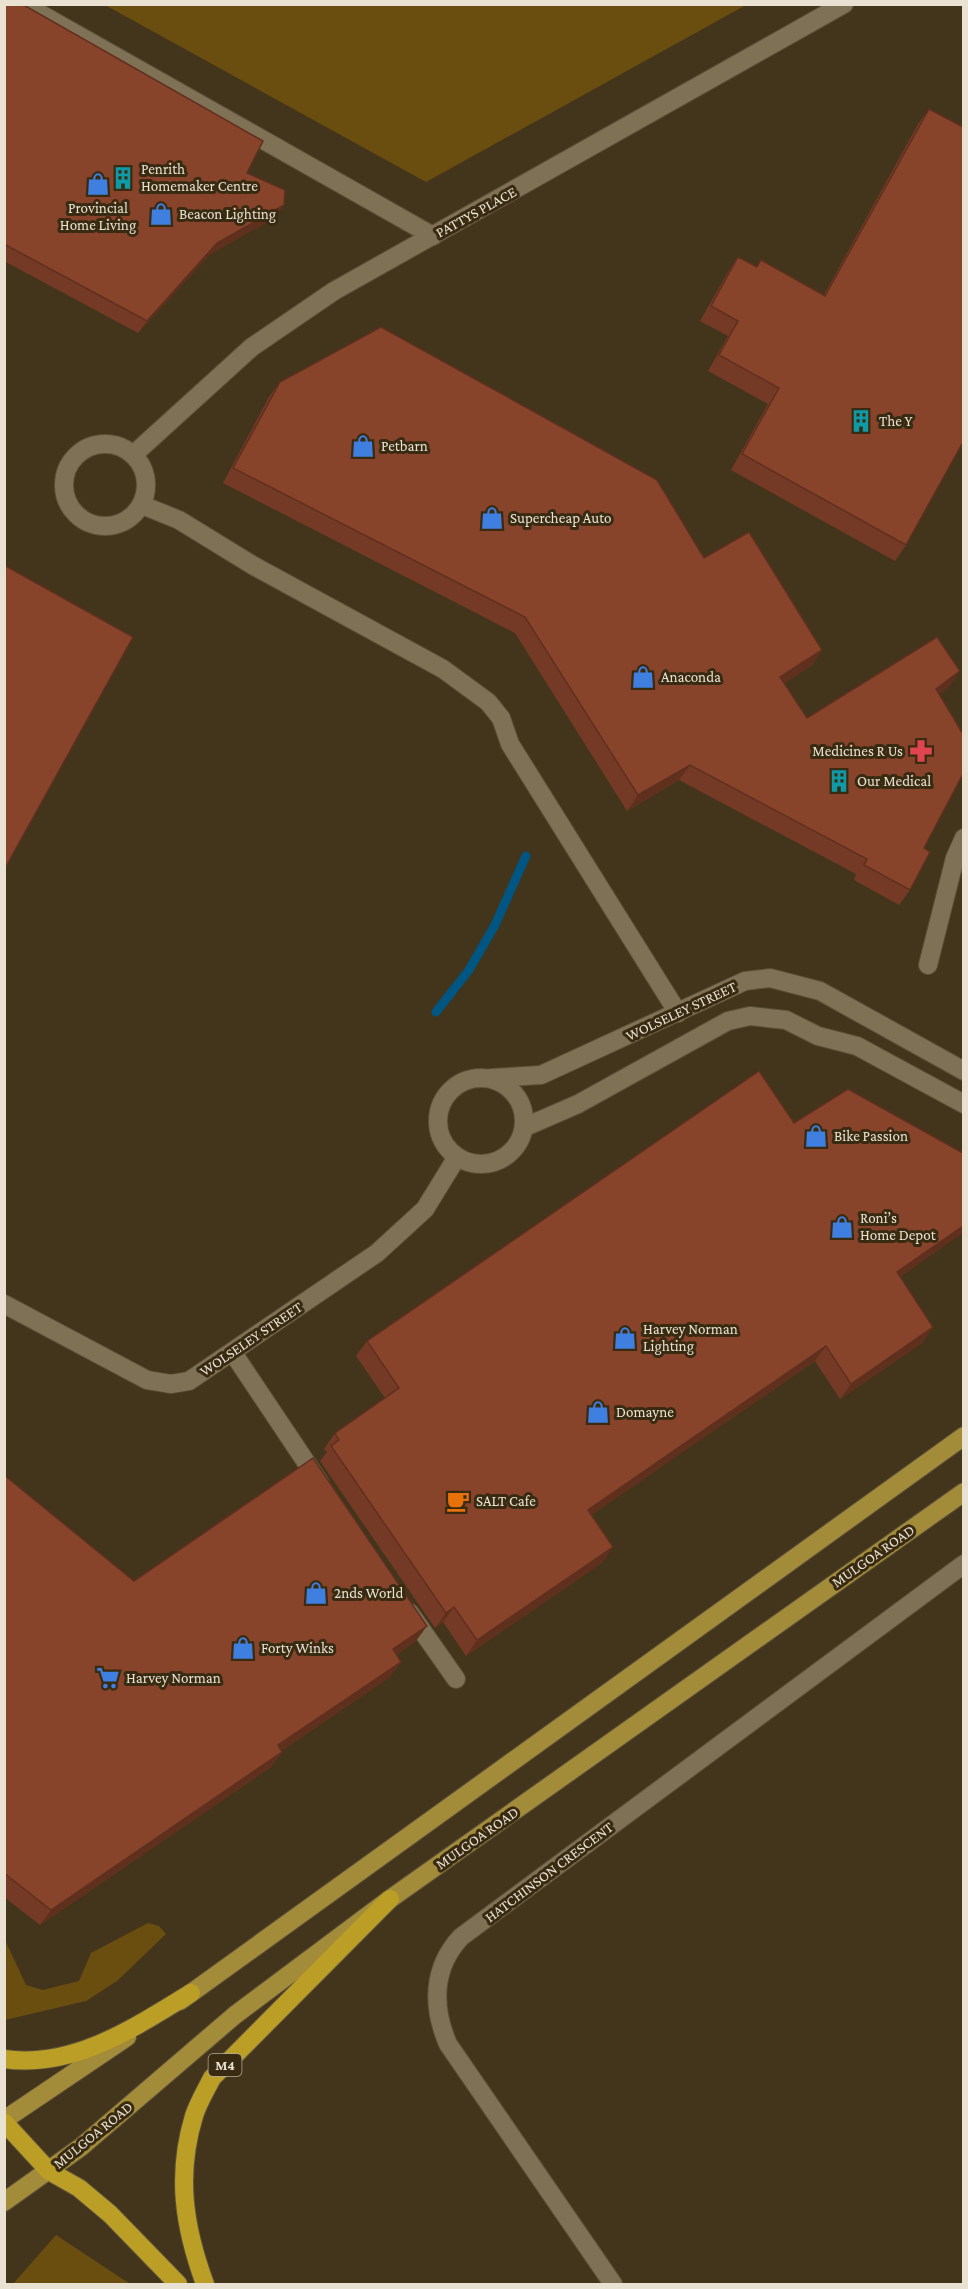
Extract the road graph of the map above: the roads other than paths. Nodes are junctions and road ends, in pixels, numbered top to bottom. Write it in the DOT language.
graph roads {
  1 [pos="23,4"];
  2 [pos="844,4"];
  3 [pos="433,236"];
  4 [pos="134,455"];
  5 [pos="142,505"];
  6 [pos="963,838"];
  7 [pos="928,965"];
  8 [pos="678,1013"];
  9 [pos="963,1071"];
  10 [pos="492,1078"];
  11 [pos="963,1104"];
  12 [pos="525,1127"];
  13 [pos="457,1157"];
  14 [pos="4,1304"];
  15 [pos="233,1353"];
  16 [pos="963,1436"];
  17 [pos="963,1492"];
  18 [pos="330,1496"];
  19 [pos="963,1564"];
  20 [pos="396,1593"];
  21 [pos="456,1679"];
  22 [pos="390,1899"];
  23 [pos="191,1993"];
  24 [pos="4,2060"];
  25 [pos="4,2121"];
  26 [pos="49,2171"];
  27 [pos="4,2202"];
  28 [pos="178,2284"];
  29 [pos="205,2284"];
  30 [pos="613,2284"];
  1 -- 3 [label="street"];
  2 -- 3 [label="street, PATTYS PLACE"];
  3 -- 4 [label="street, PATTYS PLACE"];
  4 -- 5 [label="street"];
  4 -- 5 [label="street"];
  5 -- 8 [label="street"];
  6 -- 7 [label="street"];
  8 -- 9 [label="street, WOLSELEY STREET"];
  8 -- 10 [label="street, WOLSELEY STREET"];
  10 -- 12 [label="street"];
  10 -- 13 [label="street"];
  11 -- 12 [label="street, WOLSELEY STREET"];
  12 -- 13 [label="street"];
  13 -- 15 [label="street, WOLSELEY STREET"];
  14 -- 15 [label="street, WOLSELEY STREET"];
  15 -- 18 [label="street"];
  16 -- 23 [label="main road"];
  17 -- 22 [label="main road, MULGOA ROAD"];
  19 -- 30 [label="street, HATCHINSON CRESCENT"];
  20 -- 21 [label="street"];
  22 -- 26 [label="main road, MULGOA ROAD"];
  22 -- 29 [label="highway, M4"];
  23 -- 24 [label="highway"];
  23 -- 25 [label="main road"];
  25 -- 26 [label="highway"];
  26 -- 27 [label="main road, MULGOA ROAD"];
  26 -- 28 [label="highway"];
}
